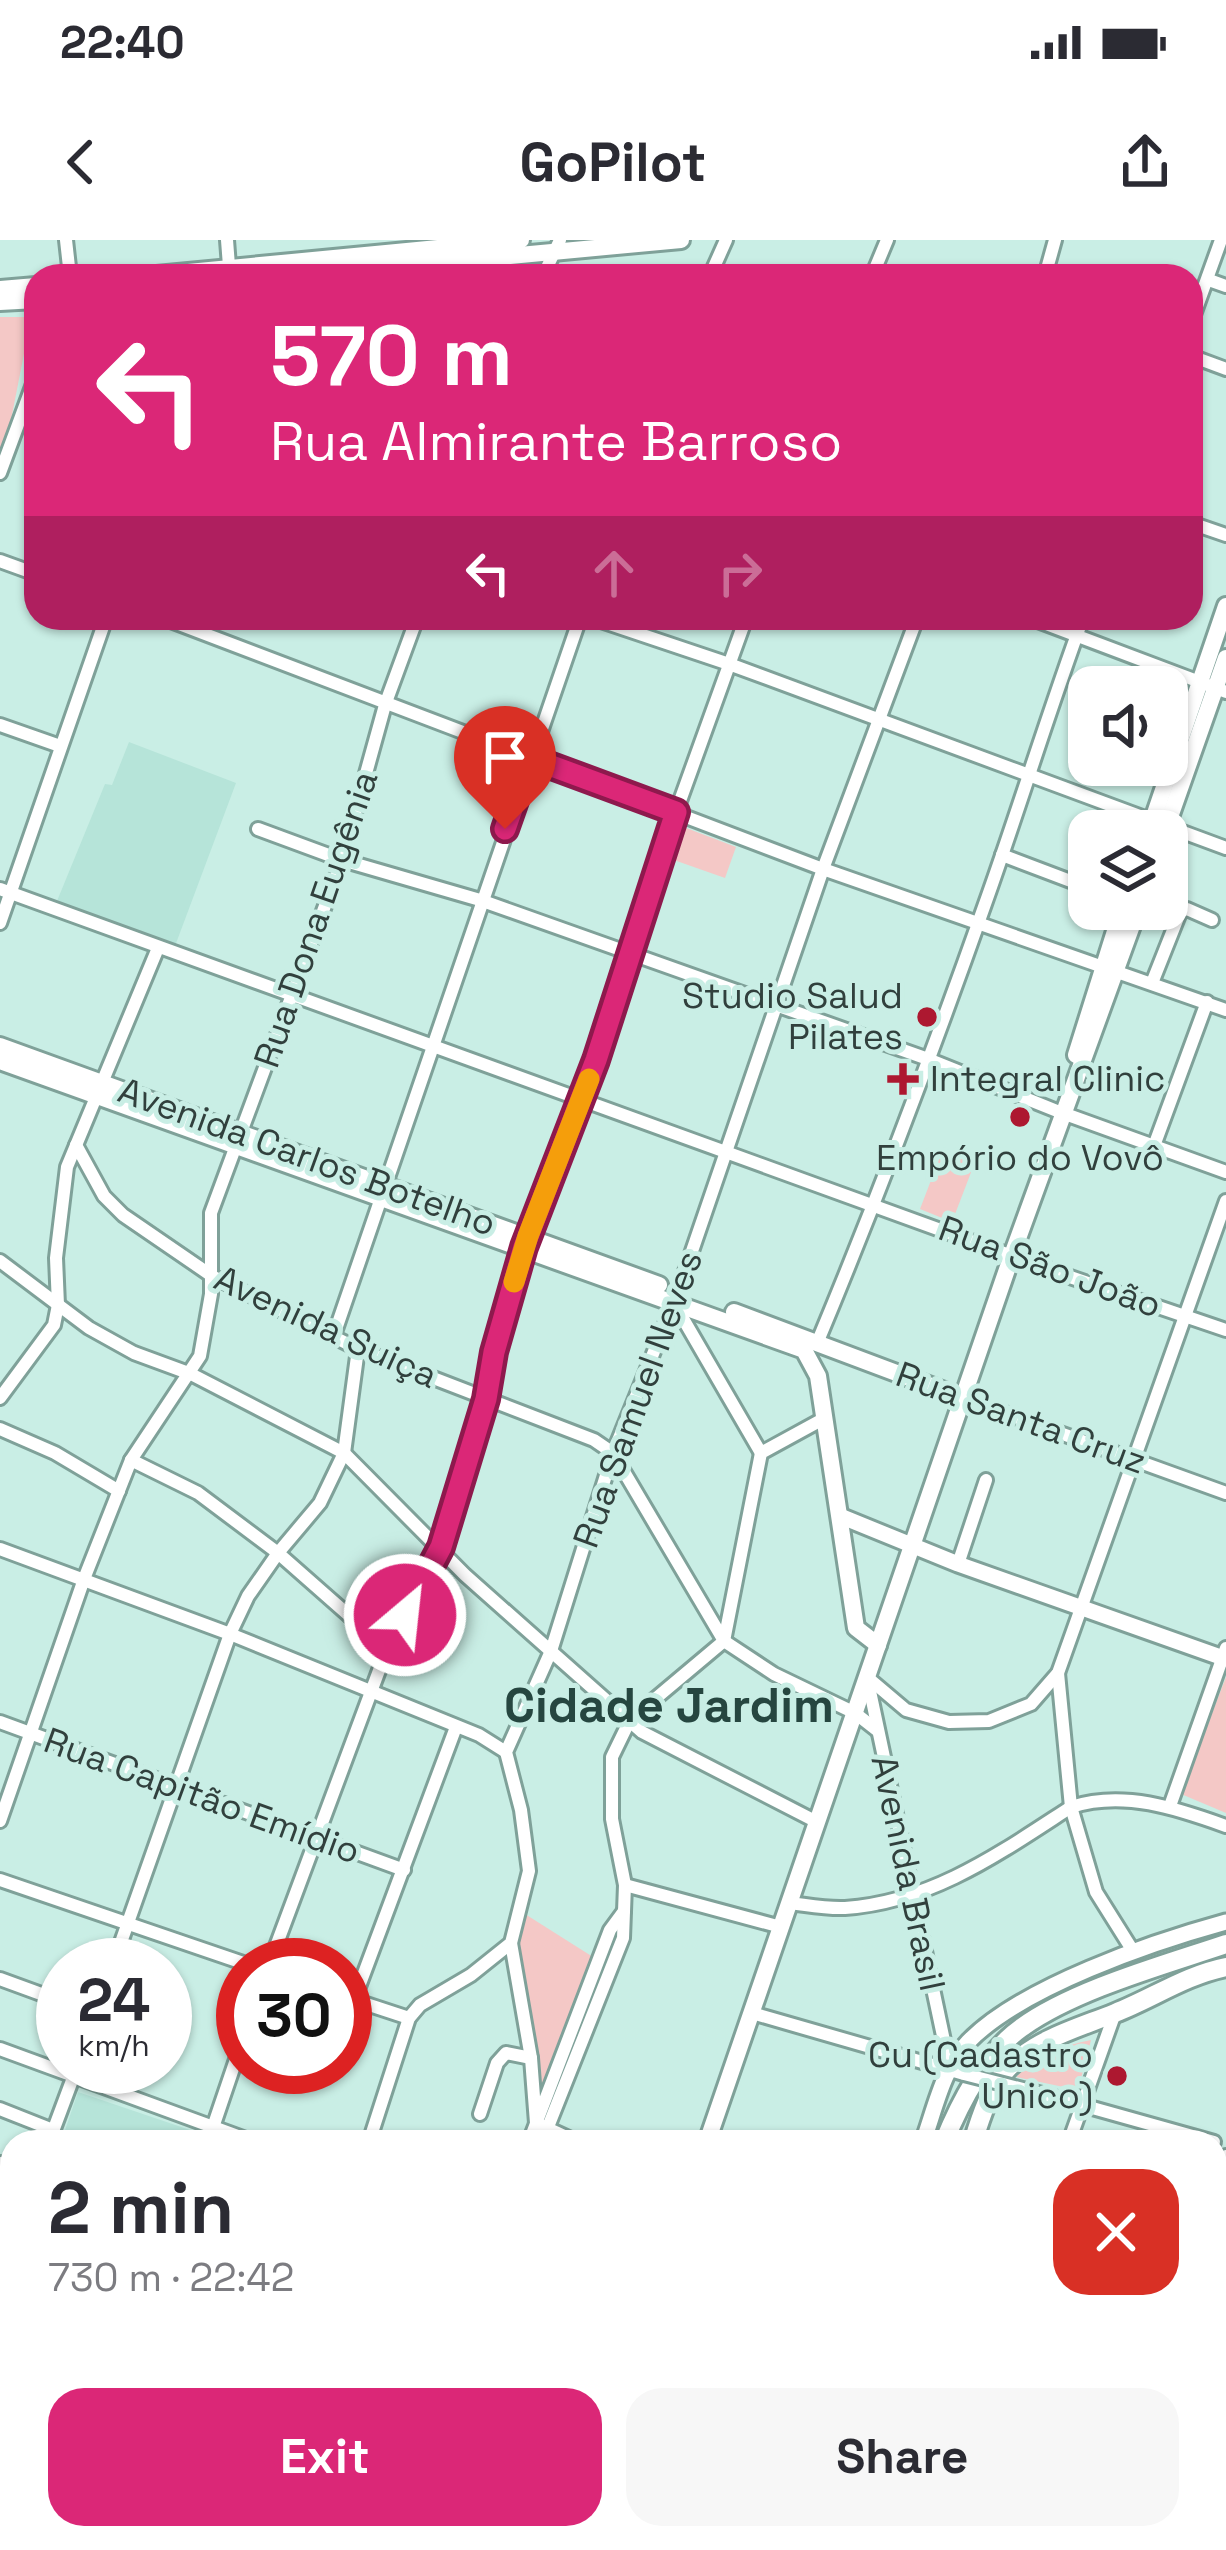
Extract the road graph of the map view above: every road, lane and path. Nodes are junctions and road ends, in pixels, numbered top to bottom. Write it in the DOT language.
graph roads {
  1 [pos="521,240"];
  2 [pos="681,240"];
  3 [pos="1221,240"];
  4 [pos="396,245"];
  5 [pos="557,246"];
  6 [pos="246,264"];
  7 [pos="399,264"];
  8 [pos="1209,280"];
  9 [pos="1226,286"];
  10 [pos="1203,294"];
  11 [pos="24,427"];
  12 [pos="0,473"];
  13 [pos="1226,606"];
  14 [pos="102,630"];
  15 [pos="194,630"];
  16 [pos="413,630"];
  17 [pos="576,630"];
  18 [pos="628,630"];
  19 [pos="742,630"];
  20 [pos="912,630"];
  21 [pos="1059,630"];
  22 [pos="1079,630"];
  23 [pos="1076,637"];
  24 [pos="1226,658"];
  25 [pos="729,664"];
  26 [pos="1214,688"];
  27 [pos="385,705"];
  28 [pos="875,721"];
  29 [pos="0,725"];
  30 [pos="60,746"];
  31 [pos="530,758"];
  32 [pos="1025,777"];
  33 [pos="1111,810"];
  34 [pos="1165,810"];
  35 [pos="676,812"];
  36 [pos="258,829"];
  37 [pos="1188,837"];
  38 [pos="1226,848"];
  39 [pos="1002,855"];
  40 [pos="342,860"];
  41 [pos="823,869"];
  42 [pos="1068,880"];
  43 [pos="5,891"];
  44 [pos="480,901"];
  45 [pos="1212,920"];
  46 [pos="978,921"];
  47 [pos="0,923"];
  48 [pos="1118,930"];
  49 [pos="1129,930"];
  50 [pos="158,947"];
  51 [pos="630,954"];
  52 [pos="1111,969"];
  53 [pos="1152,983"];
  54 [pos="292,992"];
  55 [pos="1207,1002"];
  56 [pos="777,1007"];
  57 [pos="1226,1010"];
  58 [pos="0,1046"];
  59 [pos="434,1046"];
  60 [pos="928,1059"];
  61 [pos="0,1061"];
  62 [pos="101,1090"];
  63 [pos="581,1099"];
  64 [pos="1062,1113"];
  65 [pos="240,1139"];
  66 [pos="76,1145"];
  67 [pos="1154,1146"];
  68 [pos="728,1151"];
  69 [pos="1226,1172"];
  70 [pos="385,1192"];
  71 [pos="1226,1201"];
  72 [pos="875,1205"];
  73 [pos="526,1242"];
  74 [pos="1012,1255"];
  75 [pos="0,1261"];
  76 [pos="212,1276"];
  77 [pos="675,1297"];
  78 [pos="58,1305"];
  79 [pos="1185,1315"];
  80 [pos="1226,1330"];
  81 [pos="334,1335"];
  82 [pos="792,1344"];
  83 [pos="824,1344"];
  84 [pos="358,1349"];
  85 [pos="814,1364"];
  86 [pos="191,1374"];
  87 [pos="0,1397"];
  88 [pos="963,1398"];
  89 [pos="486,1399"];
  90 [pos="826,1418"];
  91 [pos="0,1429"];
  92 [pos="761,1453"];
  93 [pos="344,1454"];
  94 [pos="613,1454"];
  95 [pos="1132,1459"];
  96 [pos="131,1460"];
  97 [pos="986,1480"];
  98 [pos="119,1490"];
  99 [pos="1226,1493"];
  100 [pos="840,1516"];
  101 [pos="913,1545"];
  102 [pos="441,1547"];
  103 [pos="0,1549"];
  104 [pos="278,1553"];
  105 [pos="958,1564"];
  106 [pos="84,1580"];
  107 [pos="1081,1607"];
  108 [pos="230,1634"];
  109 [pos="724,1641"];
  110 [pos="878,1646"];
  111 [pos="387,1649"];
  112 [pos="551,1651"];
  113 [pos="1225,1655"];
  114 [pos="1058,1673"];
  115 [pos="867,1677"];
  116 [pos="370,1694"];
  117 [pos="855,1713"];
  118 [pos="630,1720"];
  119 [pos="0,1722"];
  120 [pos="456,1727"];
  121 [pos="878,1731"];
  122 [pos="32,1732"];
  123 [pos="506,1753"];
  124 [pos="175,1785"];
  125 [pos="1171,1806"];
  126 [pos="1071,1807"];
  127 [pos="0,1821"];
  128 [pos="817,1822"];
  129 [pos="1226,1826"];
  130 [pos="317,1840"];
  131 [pos="404,1870"];
  132 [pos="0,1880"];
  133 [pos="626,1885"];
  134 [pos="913,1896"];
  135 [pos="790,1903"];
  136 [pos="128,1922"];
  137 [pos="1226,1922"];
  138 [pos="782,1927"];
  139 [pos="122,1938"];
  140 [pos="279,1938"];
  141 [pos="511,1942"];
  142 [pos="372,1945"];
  143 [pos="1226,1945"];
  144 [pos="1133,1951"];
  145 [pos="216,1953"];
  146 [pos="1226,1967"];
  147 [pos="1200,1972"];
  148 [pos="0,1979"];
  149 [pos="1226,1979"];
  150 [pos="36,1992"];
  151 [pos="372,2006"];
  152 [pos="752,2013"];
  153 [pos="1115,2013"];
  154 [pos="410,2018"];
  155 [pos="0,2049"];
  156 [pos="531,2058"];
  157 [pos="36,2060"];
  158 [pos="957,2072"];
  159 [pos="67,2094"];
  160 [pos="122,2094"];
  161 [pos="224,2094"];
  162 [pos="1082,2102"];
  163 [pos="0,2109"];
  164 [pos="480,2114"];
  165 [pos="40,2130"];
  166 [pos="53,2130"];
  167 [pos="199,2130"];
  168 [pos="212,2130"];
  169 [pos="373,2130"];
  170 [pos="541,2130"];
  171 [pos="541,2130"];
  172 [pos="711,2130"];
  173 [pos="928,2130"];
  174 [pos="950,2130"];
  175 [pos="978,2130"];
  176 [pos="1073,2130"];
  177 [pos="1175,2130"];
  178 [pos="135,2550"];
  179 [pos="158,2550"];
  1 -- 4 [label="main road"];
  2 -- 5 [label="main road"];
  3 -- 8 [label="street"];
  4 -- 6 [label="main road"];
  5 -- 7 [label="main road"];
  8 -- 9 [label="street"];
  8 -- 10 [label="street"];
  11 -- 12 [label="street"];
  13 -- 26 [label="main road"];
  14 -- 30 [label="street"];
  15 -- 27 [label="street"];
  16 -- 27 [label="street, Rua Dona Eugênia"];
  17 -- 31 [label="street"];
  18 -- 25 [label="street"];
  19 -- 25 [label="street"];
  20 -- 28 [label="street, Rua Samuel Neves"];
  21 -- 23 [label="street"];
  22 -- 23 [label="street"];
  23 -- 26 [label="street"];
  23 -- 32 [label="street"];
  24 -- 26 [label="main road"];
  25 -- 28 [label="street"];
  25 -- 35 [label="street"];
  26 -- 34 [label="main road"];
  27 -- 31 [label="street"];
  27 -- 40 [label="street, Rua Dona Eugênia"];
  28 -- 32 [label="street"];
  28 -- 41 [label="street, Rua Samuel Neves"];
  29 -- 30 [label="street"];
  30 -- 43 [label="street"];
  31 -- 35 [label="street"];
  31 -- 44 [label="street"];
  32 -- 33 [label="street"];
  32 -- 39 [label="street"];
  35 -- 41 [label="street"];
  35 -- 51 [label="street"];
  36 -- 40 [label="street"];
  37 -- 38 [label="street"];
  39 -- 42 [label="street"];
  39 -- 46 [label="street"];
  40 -- 44 [label="street"];
  40 -- 54 [label="street, Rua Dona Eugênia"];
  41 -- 46 [label="street"];
  41 -- 56 [label="street, Rua Samuel Neves"];
  43 -- 47 [label="street"];
  43 -- 50 [label="street, Rua São João"];
  44 -- 51 [label="street"];
  44 -- 59 [label="street"];
  45 -- 53 [label="street"];
  46 -- 52 [label="street"];
  46 -- 60 [label="street"];
  48 -- 52 [label="main road"];
  49 -- 52 [label="main road"];
  50 -- 54 [label="street, Rua São João"];
  50 -- 62 [label="street"];
  51 -- 56 [label="street"];
  51 -- 63 [label="street"];
  52 -- 53 [label="street"];
  52 -- 64 [label="main road"];
  53 -- 55 [label="street"];
  54 -- 59 [label="street, Rua São João"];
  54 -- 65 [label="street, Rua Dona Eugênia"];
  55 -- 57 [label="street"];
  55 -- 67 [label="street"];
  56 -- 60 [label="street"];
  56 -- 68 [label="street, Rua Samuel Neves"];
  58 -- 62 [label="main road, Avenida Carlos Botelho"];
  59 -- 63 [label="street, Rua São João"];
  59 -- 70 [label="street"];
  60 -- 64 [label="street"];
  60 -- 72 [label="street"];
  61 -- 62 [label="main road, Avenida Carlos Botelho"];
  62 -- 65 [label="main road, Avenida Carlos Botelho"];
  62 -- 66 [label="street"];
  63 -- 68 [label="street, Rua São João"];
  63 -- 73 [label="street"];
  64 -- 67 [label="street"];
  64 -- 74 [label="main road"];
  65 -- 70 [label="main road, Avenida Carlos Botelho"];
  65 -- 76 [label="street, Rua Dona Eugênia"];
  66 -- 76 [label="street, Avenida Suiça"];
  66 -- 78 [label="street"];
  67 -- 69 [label="street"];
  68 -- 72 [label="street, Rua São João"];
  68 -- 77 [label="street, Rua Samuel Neves"];
  70 -- 73 [label="main road, Avenida Carlos Botelho"];
  70 -- 81 [label="street"];
  71 -- 79 [label="street"];
  72 -- 74 [label="street, Rua São João"];
  72 -- 83 [label="street"];
  73 -- 77 [label="main road, Avenida Carlos Botelho"];
  73 -- 89 [label="street"];
  74 -- 79 [label="street, Rua São João"];
  74 -- 88 [label="main road"];
  75 -- 78 [label="street"];
  76 -- 81 [label="street, Avenida Suiça"];
  76 -- 86 [label="street, Rua Dona Eugênia"];
  77 -- 82 [label="main road, Avenida Carlos Botelho"];
  77 -- 83 [label="main road, Avenida Carlos Botelho"];
  77 -- 92 [label="street"];
  77 -- 94 [label="street, Rua Samuel Neves"];
  78 -- 86 [label="street"];
  78 -- 87 [label="street"];
  79 -- 80 [label="street, Rua São João"];
  79 -- 95 [label="street"];
  81 -- 84 [label="street, Avenida Suiça"];
  82 -- 83 [label="main road"];
  82 -- 85 [label="main road"];
  83 -- 85 [label="main road"];
  83 -- 88 [label="main road, Rua Santa Cruz"];
  84 -- 89 [label="street, Avenida Suiça"];
  84 -- 93 [label="street"];
  85 -- 90 [label="main road"];
  86 -- 93 [label="street"];
  86 -- 96 [label="street, Rua Dona Eugênia"];
  88 -- 95 [label="street, Rua Santa Cruz"];
  88 -- 101 [label="main road"];
  89 -- 94 [label="street, Avenida Suiça"];
  89 -- 102 [label="street"];
  90 -- 92 [label="street"];
  90 -- 100 [label="main road"];
  91 -- 98 [label="street"];
  92 -- 109 [label="street"];
  93 -- 102 [label="street"];
  93 -- 104 [label="street"];
  94 -- 109 [label="street"];
  94 -- 112 [label="street, Rua Samuel Neves"];
  95 -- 99 [label="street, Rua Santa Cruz"];
  95 -- 107 [label="street"];
  96 -- 98 [label="street, Rua Dona Eugênia"];
  96 -- 104 [label="street"];
  97 -- 105 [label="street"];
  98 -- 106 [label="street, Rua Dona Eugênia"];
  100 -- 101 [label="street"];
  100 -- 110 [label="main road"];
  101 -- 105 [label="street"];
  101 -- 110 [label="main road"];
  102 -- 111 [label="street"];
  102 -- 112 [label="street"];
  103 -- 106 [label="street"];
  104 -- 108 [label="street"];
  104 -- 111 [label="street"];
  105 -- 107 [label="street"];
  106 -- 108 [label="street"];
  106 -- 122 [label="street, Rua Dona Eugênia"];
  107 -- 113 [label="street"];
  107 -- 114 [label="street"];
  108 -- 116 [label="street"];
  108 -- 124 [label="street"];
  109 -- 117 [label="street"];
  109 -- 118 [label="street"];
  110 -- 115 [label="main road"];
  111 -- 116 [label="street"];
  112 -- 118 [label="street"];
  112 -- 123 [label="street, Rua Samuel Neves"];
  113 -- 125 [label="street"];
  114 -- 115 [label="street"];
  114 -- 126 [label="street"];
  115 -- 117 [label="main road"];
  115 -- 121 [label="street, Avenida Brasil"];
  116 -- 120 [label="street"];
  116 -- 130 [label="street"];
  117 -- 121 [label="street"];
  117 -- 128 [label="main road"];
  118 -- 128 [label="street"];
  118 -- 133 [label="street"];
  119 -- 122 [label="street, Rua Capitão Emídio"];
  120 -- 123 [label="street"];
  120 -- 131 [label="street"];
  121 -- 134 [label="street, Avenida Brasil"];
  122 -- 124 [label="street, Rua Capitão Emídio"];
  122 -- 127 [label="street, Rua Dona Eugênia"];
  123 -- 141 [label="street"];
  124 -- 130 [label="street, Rua Capitão Emídio"];
  124 -- 136 [label="street"];
  125 -- 126 [label="street"];
  125 -- 129 [label="street"];
  126 -- 134 [label="street"];
  126 -- 144 [label="street"];
  128 -- 135 [label="main road"];
  130 -- 131 [label="street, Rua Capitão Emídio"];
  130 -- 140 [label="street"];
  131 -- 142 [label="street"];
  132 -- 136 [label="street"];
  133 -- 138 [label="street"];
  133 -- 170 [label="street"];
  134 -- 135 [label="street"];
  134 -- 158 [label="street, Avenida Brasil"];
  135 -- 138 [label="main road"];
  136 -- 139 [label="street"];
  136 -- 145 [label="street"];
  137 -- 144 [label="street"];
  138 -- 152 [label="main road"];
  141 -- 154 [label="street"];
  141 -- 156 [label="street"];
  143 -- 174 [label="main road"];
  144 -- 158 [label="street"];
  146 -- 147 [label="main road"];
  147 -- 149 [label="street"];
  147 -- 153 [label="main road"];
  148 -- 150 [label="street"];
  151 -- 154 [label="street"];
  152 -- 158 [label="street"];
  152 -- 172 [label="main road"];
  153 -- 162 [label="street"];
  153 -- 175 [label="main road"];
  154 -- 169 [label="street"];
  155 -- 157 [label="street"];
  156 -- 164 [label="street"];
  156 -- 171 [label="street"];
  158 -- 162 [label="street, bridge"];
  158 -- 173 [label="street"];
  159 -- 166 [label="street"];
  160 -- 167 [label="street"];
  161 -- 168 [label="street"];
  162 -- 176 [label="street"];
  162 -- 177 [label="street"];
  163 -- 165 [label="street"];
  178 -- 179 [label="main road"];
}
